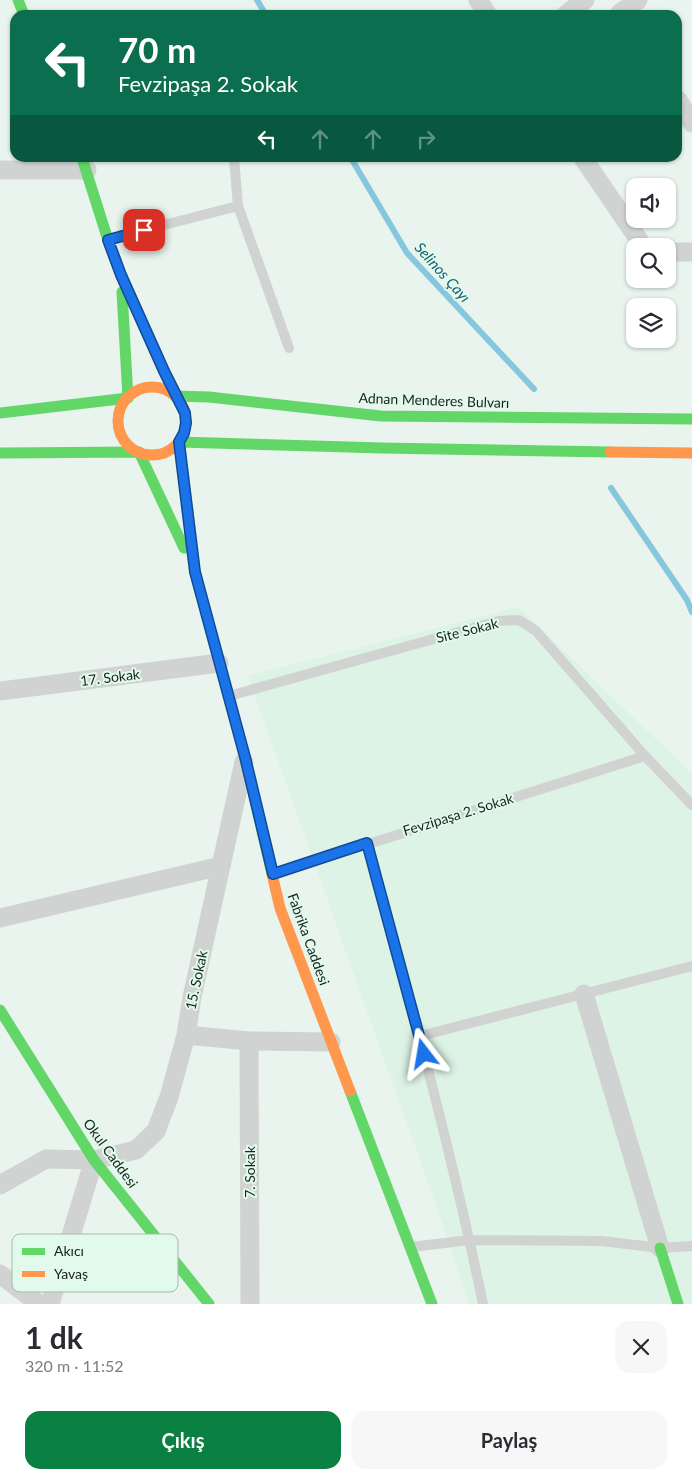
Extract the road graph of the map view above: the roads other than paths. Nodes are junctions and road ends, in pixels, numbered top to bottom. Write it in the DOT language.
graph roads {
  1 [pos="586,0"];
  2 [pos="638,0"];
  3 [pos="617,9"];
  4 [pos="572,10"];
  5 [pos="682,106"];
  6 [pos="692,122"];
  7 [pos="234,162"];
  8 [pos="586,162"];
  9 [pos="84,164"];
  10 [pos="0,170"];
  11 [pos="238,206"];
  12 [pos="638,238"];
  13 [pos="108,240"];
  14 [pos="676,252"];
  15 [pos="692,252"];
  16 [pos="121,275"];
  17 [pos="289,348"];
  18 [pos="175,396"];
  19 [pos="128,398"];
  20 [pos="0,413"];
  21 [pos="692,420"];
  22 [pos="179,442"];
  23 [pos="139,452"];
  24 [pos="0,453"];
  25 [pos="692,453"];
  26 [pos="195,572"];
  27 [pos="219,662"];
  28 [pos="0,691"];
  29 [pos="228,696"];
  30 [pos="644,756"];
  31 [pos="245,757"];
  32 [pos="692,805"];
  33 [pos="367,843"];
  34 [pos="221,866"];
  35 [pos="273,874"];
  36 [pos="0,918"];
  37 [pos="692,966"];
  38 [pos="584,994"];
  39 [pos="0,1010"];
  40 [pos="186,1035"];
  41 [pos="420,1036"];
  42 [pos="249,1040"];
  43 [pos="331,1042"];
  44 [pos="94,1160"];
  45 [pos="0,1185"];
  46 [pos="71,1234"];
  47 [pos="153,1234"];
  48 [pos="470,1240"];
  49 [pos="692,1246"];
  50 [pos="410,1247"];
  51 [pos="660,1248"];
  52 [pos="178,1265"];
  53 [pos="0,1274"];
  54 [pos="12,1283"];
  55 [pos="23,1292"];
  56 [pos="54,1292"];
  57 [pos="39,1304"];
  58 [pos="50,1304"];
  59 [pos="209,1304"];
  60 [pos="250,1304"];
  61 [pos="432,1304"];
  62 [pos="483,1304"];
  63 [pos="678,1304"];
  1 -- 4 [label="street"];
  2 -- 3 [label="street"];
  5 -- 6 [label="street"];
  7 -- 11 [label="lane"];
  8 -- 12 [label="street"];
  9 -- 10 [label="street"];
  9 -- 13 [label="main road"];
  11 -- 13 [label="lane"];
  11 -- 17 [label="lane"];
  13 -- 16 [label="main road"];
  14 -- 15 [label="street"];
  16 -- 18 [label="main road"];
  16 -- 19 [label="main road"];
  18 -- 19 [label="main road"];
  18 -- 21 [label="main road, Adnan Menderes Bulvarı"];
  18 -- 22 [label="main road"];
  19 -- 20 [label="main road"];
  19 -- 23 [label="main road"];
  22 -- 23 [label="main road"];
  22 -- 25 [label="main road"];
  22 -- 26 [label="main road"];
  23 -- 24 [label="main road"];
  23 -- 26 [label="main road"];
  26 -- 27 [label="main road, Fabrika Caddesi"];
  27 -- 28 [label="street, 17. Sokak"];
  27 -- 29 [label="main road, Fabrika Caddesi"];
  29 -- 30 [label="lane, Site Sokak"];
  29 -- 31 [label="main road, Fabrika Caddesi"];
  30 -- 32 [label="lane, Site Sokak"];
  30 -- 33 [label="lane, Fevzipaşa 2. Sokak"];
  31 -- 34 [label="street, 15. Sokak"];
  31 -- 35 [label="main road, Fabrika Caddesi"];
  33 -- 35 [label="lane, Fevzipaşa 2. Sokak"];
  33 -- 41 [label="lane"];
  34 -- 36 [label="street"];
  34 -- 40 [label="street, 15. Sokak"];
  35 -- 43 [label="main road, Fabrika Caddesi"];
  37 -- 38 [label="lane"];
  38 -- 41 [label="lane"];
  38 -- 51 [label="street"];
  39 -- 44 [label="main road, Okul Caddesi"];
  40 -- 42 [label="street"];
  40 -- 44 [label="street, 15. Sokak"];
  41 -- 48 [label="lane"];
  42 -- 43 [label="street"];
  42 -- 60 [label="street, 7. Sokak"];
  43 -- 50 [label="main road, Fabrika Caddesi"];
  44 -- 45 [label="street, 15. Sokak"];
  44 -- 46 [label="street"];
  44 -- 47 [label="main road, Okul Caddesi"];
  48 -- 50 [label="lane"];
  48 -- 51 [label="lane"];
  48 -- 62 [label="lane"];
  49 -- 51 [label="lane"];
  50 -- 61 [label="main road, Fabrika Caddesi"];
  51 -- 63 [label="main road"];
  52 -- 59 [label="main road, Okul Caddesi"];
  53 -- 54 [label="street"];
  55 -- 57 [label="street"];
  56 -- 58 [label="street"];
}
